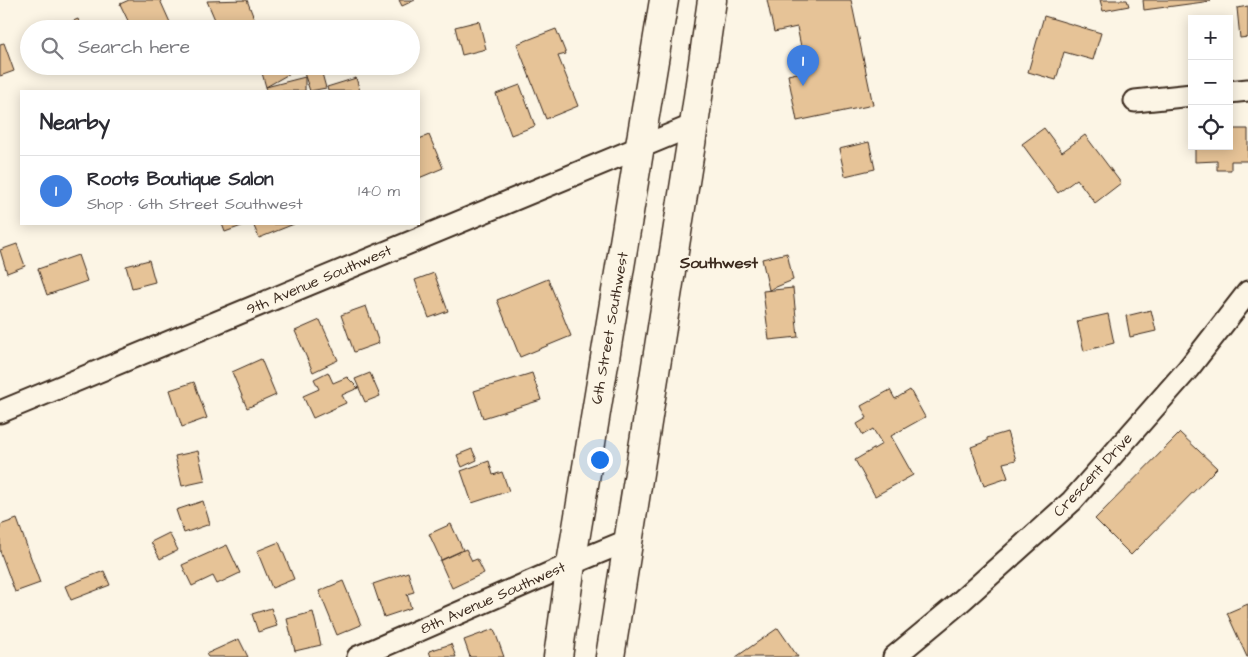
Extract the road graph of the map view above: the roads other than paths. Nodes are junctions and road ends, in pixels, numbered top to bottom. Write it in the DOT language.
graph roads {
  1 [pos="664,0"];
  2 [pos="712,0"];
  3 [pos="1248,90"];
  4 [pos="1233,92"];
  5 [pos="1188,95"];
  6 [pos="1135,101"];
  7 [pos="694,125"];
  8 [pos="641,146"];
  9 [pos="1248,292"];
  10 [pos="0,412"];
  11 [pos="629,540"];
  12 [pos="571,564"];
  13 [pos="358,657"];
  14 [pos="558,657"];
  15 [pos="610,657"];
  16 [pos="894,657"];
  1 -- 8 [label="main road, 6th Street Southwest"];
  2 -- 7 [label="main road"];
  3 -- 4 [label="street"];
  5 -- 6 [label="street"];
  7 -- 8 [label="street, 9th Avenue Southwest"];
  7 -- 11 [label="main road"];
  8 -- 10 [label="street, 9th Avenue Southwest"];
  8 -- 12 [label="main road, 6th Street Southwest"];
  9 -- 16 [label="street, Crescent Drive"];
  11 -- 12 [label="street, 8th Avenue Southwest"];
  11 -- 15 [label="main road"];
  12 -- 13 [label="street, 8th Avenue Southwest"];
  12 -- 14 [label="main road, 6th Street Southwest"];
}
